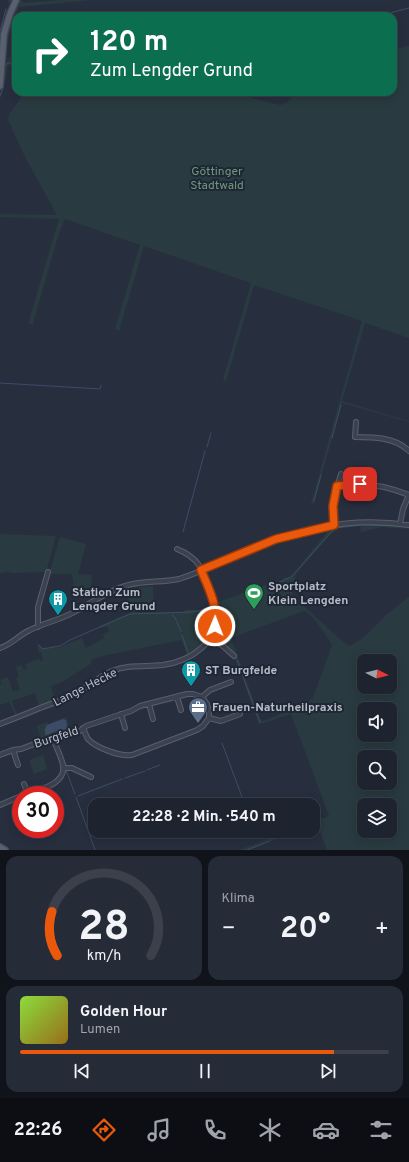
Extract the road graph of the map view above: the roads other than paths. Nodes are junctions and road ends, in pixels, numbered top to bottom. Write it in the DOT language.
graph roads {
  1 [pos="16,0"];
  2 [pos="0,86"];
  3 [pos="356,422"];
  4 [pos="409,451"];
  5 [pos="341,474"];
  6 [pos="337,486"];
  7 [pos="409,495"];
  8 [pos="400,524"];
  9 [pos="334,525"];
  10 [pos="409,525"];
  11 [pos="177,549"];
  12 [pos="201,570"];
  13 [pos="48,572"];
  14 [pos="38,627"];
  15 [pos="211,637"];
  16 [pos="0,648"];
  17 [pos="234,656"];
  18 [pos="231,682"];
  19 [pos="177,697"];
  20 [pos="202,697"];
  21 [pos="149,704"];
  22 [pos="181,710"];
  23 [pos="121,714"];
  24 [pos="240,714"];
  25 [pos="209,718"];
  26 [pos="153,719"];
  27 [pos="0,724"];
  28 [pos="83,728"];
  29 [pos="125,728"];
  30 [pos="53,738"];
  31 [pos="13,750"];
  32 [pos="0,755"];
  33 [pos="18,765"];
  34 [pos="63,768"];
  35 [pos="91,777"];
  36 [pos="47,786"];
  37 [pos="12,800"];
  38 [pos="0,805"];
  39 [pos="0,847"];
  40 [pos="5,850"];
  1 -- 2 [label="main road"];
  3 -- 4 [label="street"];
  5 -- 6 [label="street"];
  6 -- 7 [label="street"];
  6 -- 9 [label="street"];
  7 -- 8 [label="street"];
  8 -- 9 [label="street"];
  8 -- 10 [label="street"];
  9 -- 12 [label="street"];
  11 -- 12 [label="street"];
  12 -- 14 [label="street"];
  12 -- 15 [label="street, Lange Hecke"];
  13 -- 14 [label="street"];
  14 -- 16 [label="street"];
  15 -- 17 [label="street"];
  15 -- 27 [label="street, Lange Hecke"];
  18 -- 20 [label="street"];
  19 -- 20 [label="street, Burgfeld"];
  19 -- 21 [label="street, Burgfeld"];
  19 -- 22 [label="street"];
  20 -- 25 [label="street"];
  21 -- 23 [label="street, Burgfeld"];
  21 -- 26 [label="street"];
  23 -- 28 [label="street, Burgfeld"];
  23 -- 29 [label="street"];
  24 -- 25 [label="street"];
  25 -- 28 [label="street"];
  28 -- 30 [label="street, Burgfeld"];
  30 -- 31 [label="street, Burgfeld"];
  30 -- 34 [label="street"];
  31 -- 32 [label="street, Burgfeld"];
  31 -- 33 [label="street"];
  34 -- 35 [label="street"];
  34 -- 36 [label="street"];
  37 -- 38 [label="street"];
  39 -- 40 [label="main road"];
}
